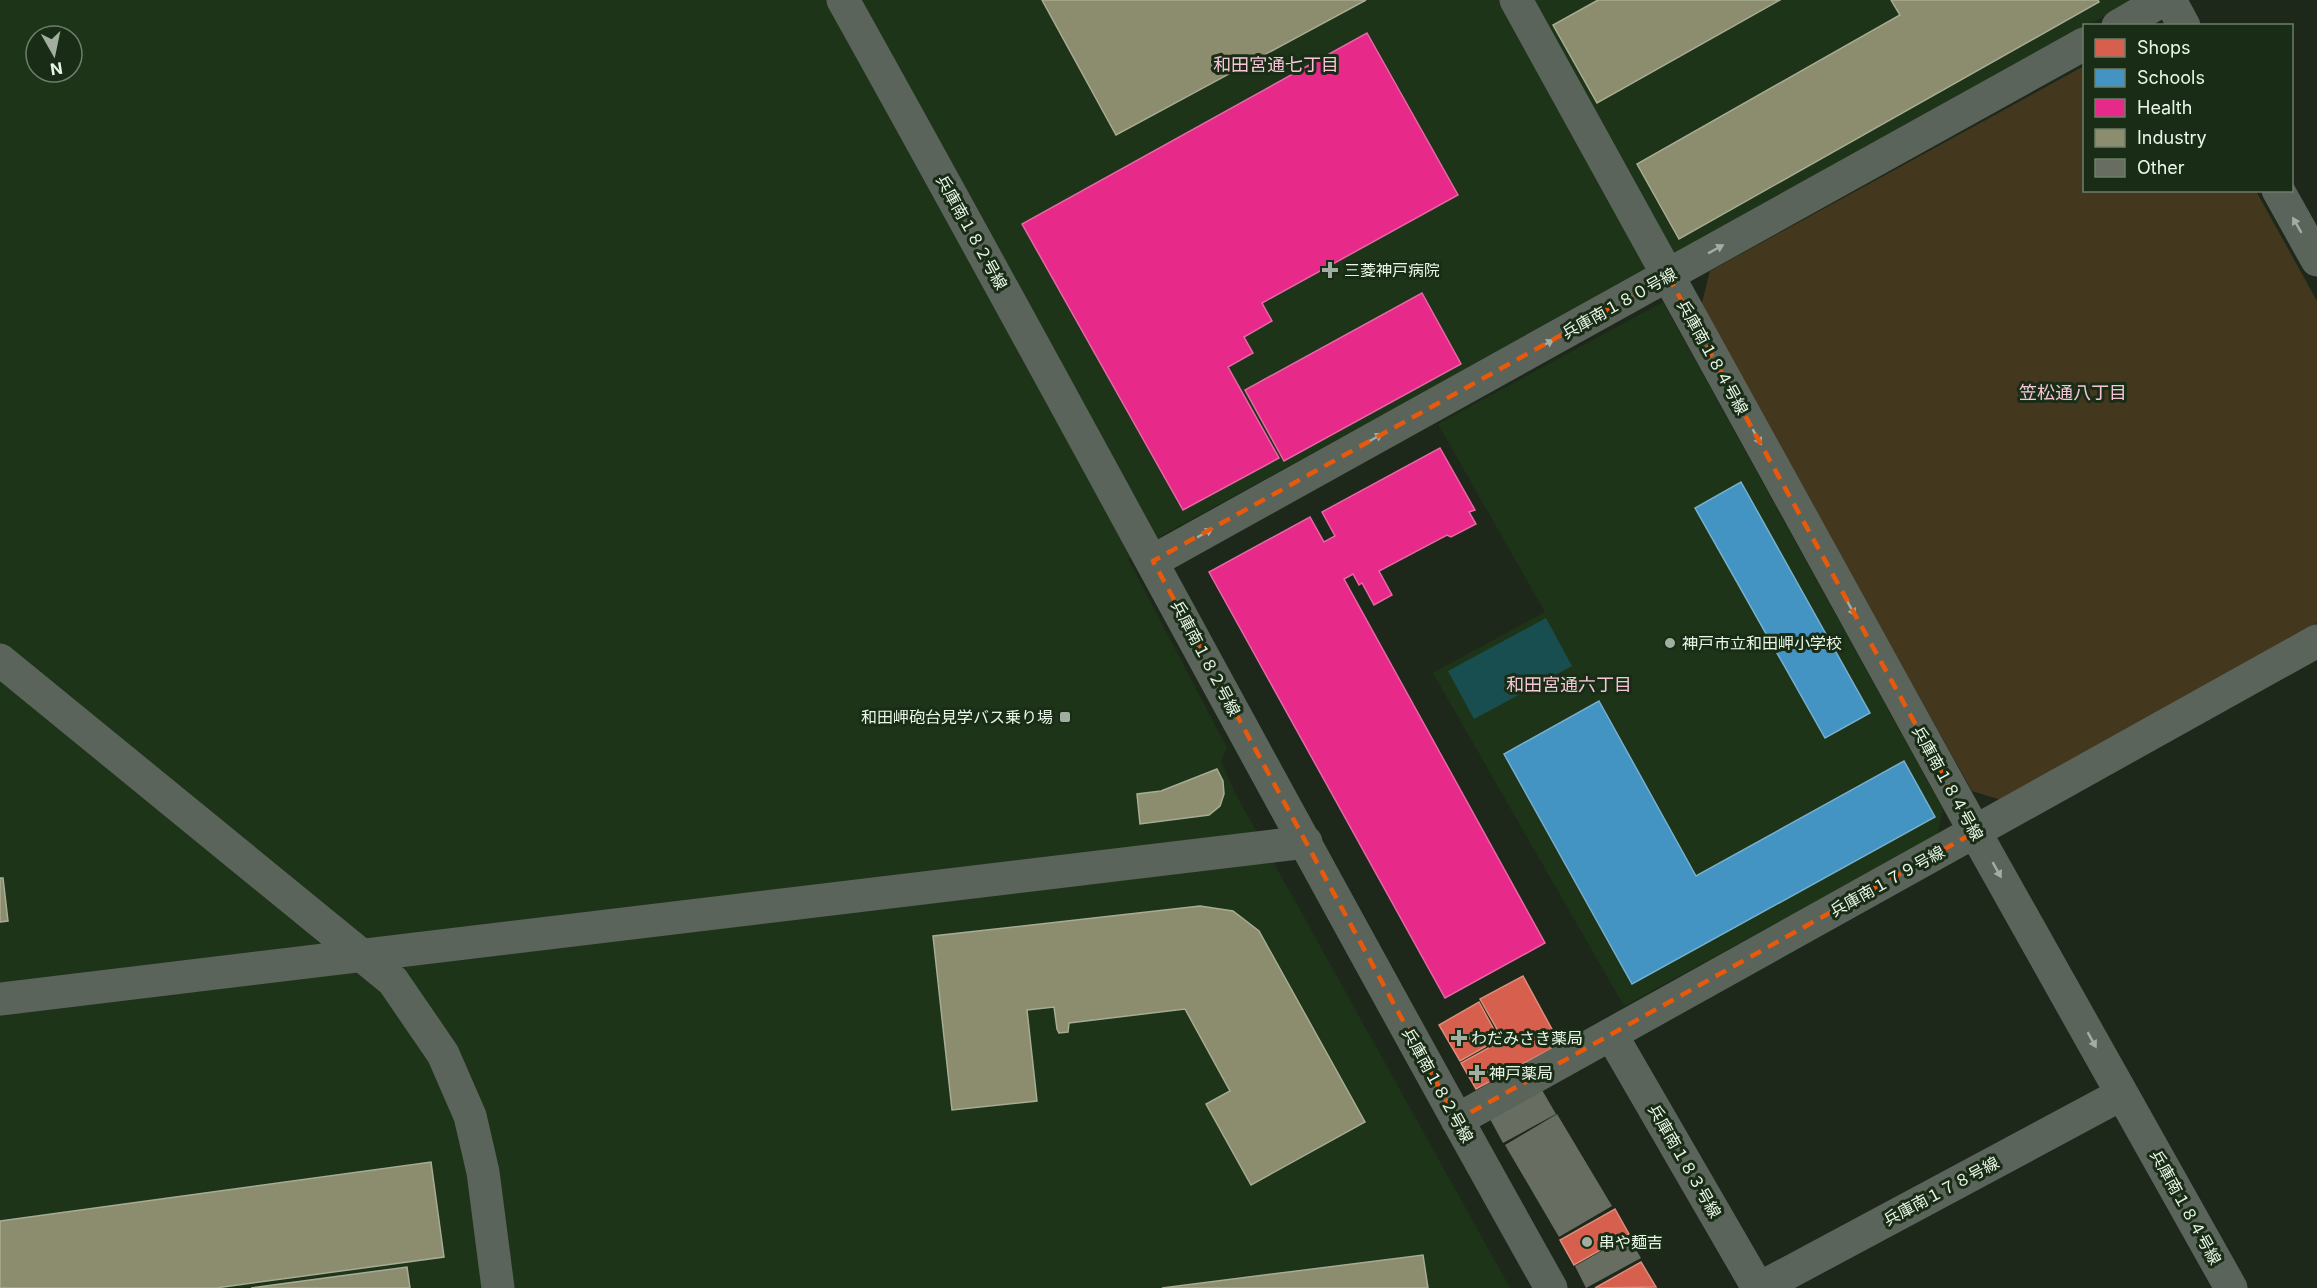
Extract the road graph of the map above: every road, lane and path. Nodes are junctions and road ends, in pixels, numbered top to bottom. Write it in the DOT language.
graph roads {
  1 [pos="1515,0"];
  2 [pos="2163,0"];
  3 [pos="2170,0"];
  4 [pos="855,10"];
  5 [pos="2121,24"];
  6 [pos="2183,24"];
  7 [pos="2083,45"];
  8 [pos="2279,192"];
  9 [pos="2317,260"];
  10 [pos="1668,276"];
  11 [pos="1153,561"];
  12 [pos="2317,642"];
  13 [pos="0,660"];
  14 [pos="1976,832"];
  15 [pos="1306,842"];
  16 [pos="362,956"];
  17 [pos="0,999"];
  18 [pos="1611,1034"];
  19 [pos="2122,1094"];
  20 [pos="1456,1120"];
  21 [pos="498,1288"];
  22 [pos="1551,1288"];
  23 [pos="1759,1288"];
  24 [pos="2231,1288"];
  1 -- 10 [label="street, 兵庫南１８４号線"];
  2 -- 5 [label="street"];
  3 -- 6 [label="street"];
  4 -- 11 [label="street, 兵庫南１８２号線"];
  10 -- 7 [label="street, 兵庫南１８０号線, one-way"];
  9 -- 8 [label="street, one-way"];
  11 -- 10 [label="street, 兵庫南１８０号線, one-way"];
  10 -- 14 [label="street, 兵庫南１８４号線, one-way"];
  11 -- 15 [label="street, 兵庫南１８２号線"];
  12 -- 14 [label="street, 兵庫南１７９号線"];
  13 -- 16 [label="street"];
  14 -- 18 [label="street, 兵庫南１７９号線"];
  14 -- 19 [label="street, 兵庫南１８４号線, one-way"];
  15 -- 16 [label="street"];
  15 -- 20 [label="street, 兵庫南１８２号線"];
  16 -- 17 [label="street"];
  16 -- 21 [label="street"];
  18 -- 20 [label="street, 兵庫南１７９号線"];
  18 -- 23 [label="street, 兵庫南１８３号線"];
  19 -- 23 [label="street, 兵庫南１７８号線"];
  19 -- 24 [label="street, 兵庫南１８４号線"];
  20 -- 22 [label="street, 兵庫南１８２号線"];
}
